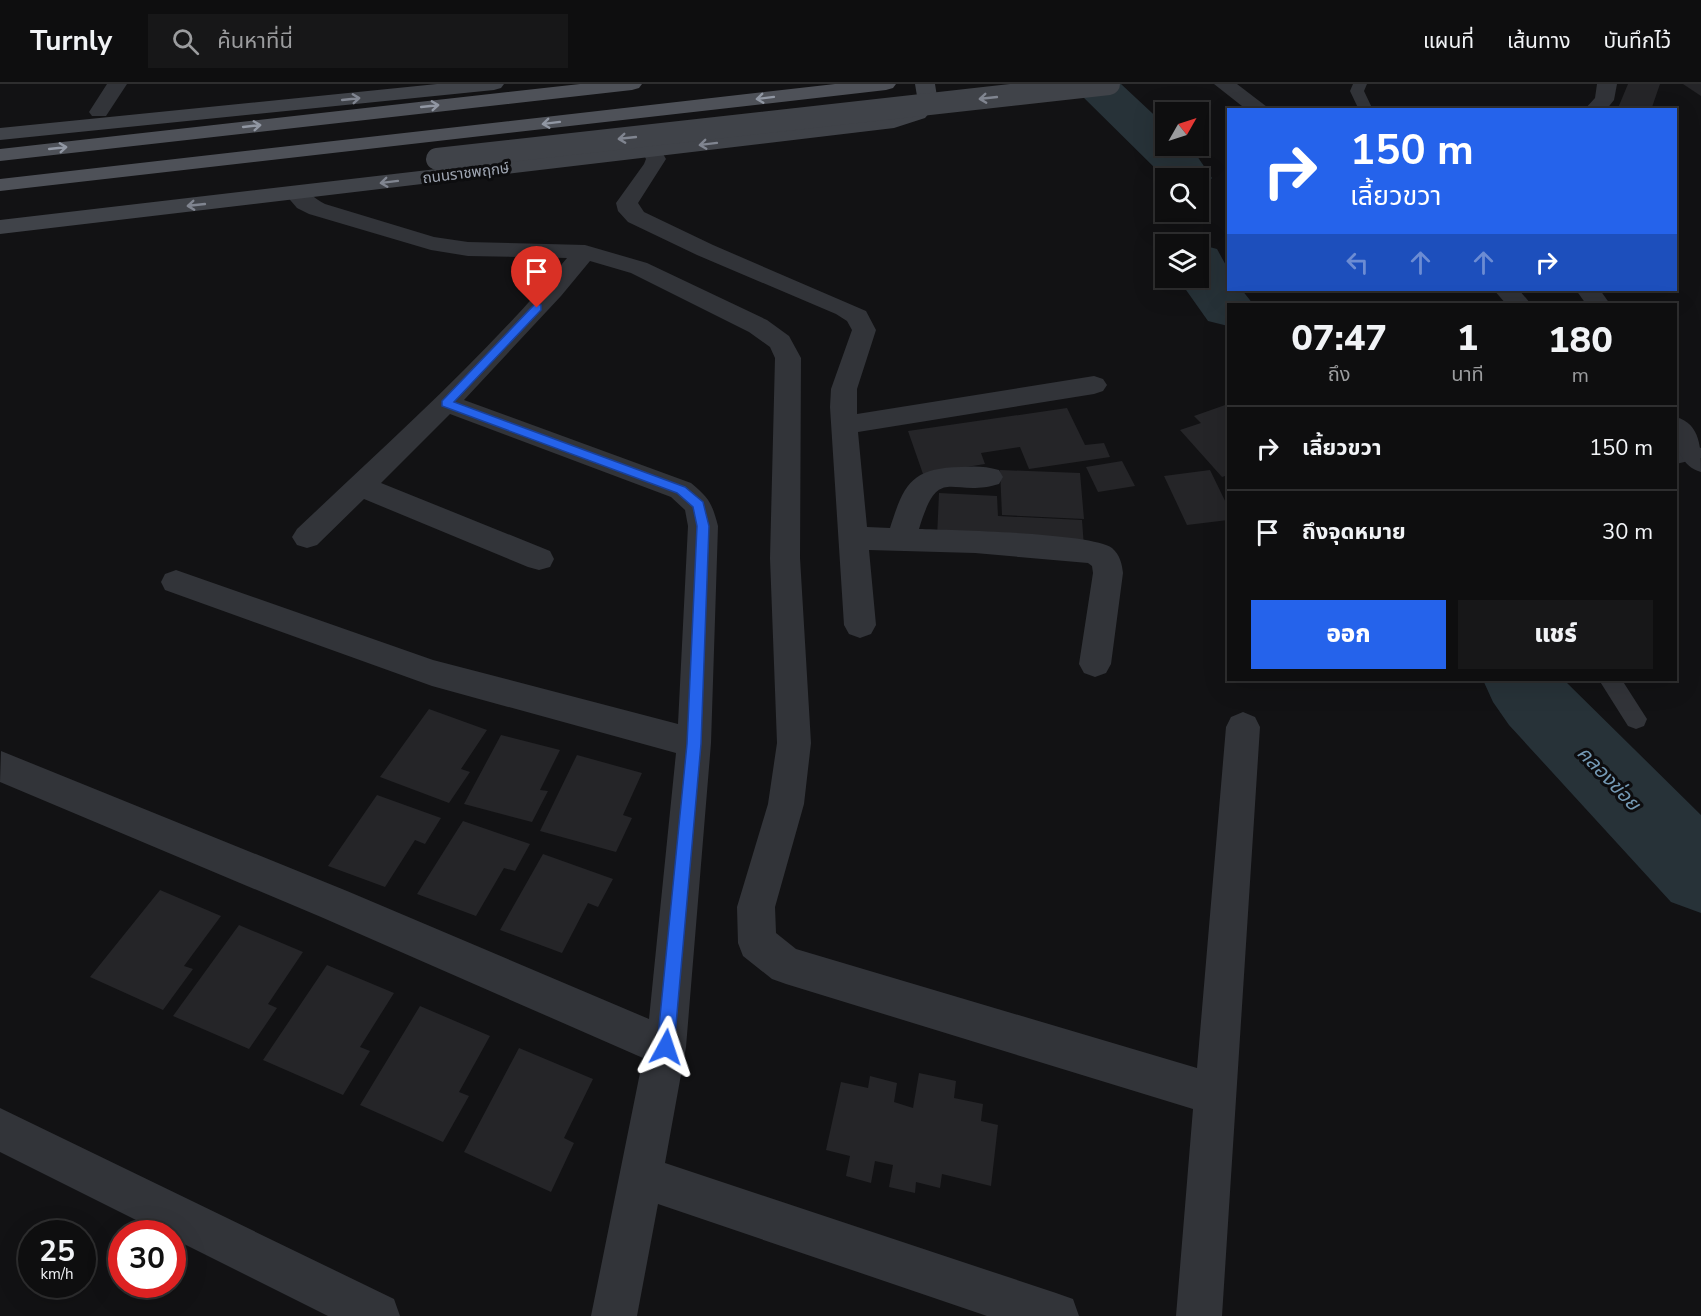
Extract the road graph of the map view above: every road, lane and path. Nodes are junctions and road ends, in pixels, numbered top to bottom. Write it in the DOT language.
graph roads {
  1 [pos="117,84"];
  2 [pos="354,84"];
  3 [pos="494,84"];
  4 [pos="632,84"];
  5 [pos="886,84"];
  6 [pos="925,84"];
  7 [pos="1109,84"];
  8 [pos="1224,84"];
  9 [pos="1360,84"];
  10 [pos="1607,84"];
  11 [pos="1258,108"];
  12 [pos="1365,108"];
  13 [pos="1596,108"];
  14 [pos="99,112"];
  15 [pos="0,123"];
  16 [pos="0,134"];
  17 [pos="652,151"];
  18 [pos="0,155"];
  19 [pos="0,185"];
  20 [pos="296,194"];
  21 [pos="0,213"];
  22 [pos="0,227"];
  23 [pos="585,252"];
  24 [pos="1507,291"];
  25 [pos="1518,303"];
  26 [pos="1094,385"];
  27 [pos="446,403"];
  28 [pos="845,425"];
  29 [pos="1677,428"];
  30 [pos="1690,457"];
  31 [pos="989,477"];
  32 [pos="361,486"];
  33 [pos="307,537"];
  34 [pos="852,538"];
  35 [pos="901,540"];
  36 [pos="539,559"];
  37 [pos="176,582"];
  38 [pos="860,625"];
  39 [pos="1095,664"];
  40 [pos="1611,681"];
  41 [pos="1636,719"];
  42 [pos="1243,727"];
  43 [pos="694,744"];
  44 [pos="1,766"];
  45 [pos="666,1047"];
  46 [pos="1216,1095"];
  47 [pos="0,1129"];
  48 [pos="640,1177"];
  49 [pos="378,1316"];
  50 [pos="614,1316"];
  51 [pos="1056,1316"];
  52 [pos="1199,1316"];
  1 -- 14 [label="street"];
  2 -- 14 [label="main road"];
  16 -- 3 [label="main road, one-way"];
  18 -- 4 [label="main road, one-way"];
  5 -- 19 [label="main road, one-way"];
  6 -- 17 [label="main road, ถนนราชพฤกษ์, one-way"];
  7 -- 21 [label="main road, ถนนราชพฤกษ์, one-way, bridge"];
  8 -- 11 [label="street"];
  9 -- 12 [label="lane"];
  10 -- 13 [label="street"];
  14 -- 15 [label="main road"];
  17 -- 20 [label="main road, ถนนราชพฤกษ์, one-way"];
  17 -- 28 [label="street"];
  20 -- 22 [label="main road, ถนนราชพฤกษ์, one-way"];
  20 -- 23 [label="street"];
  23 -- 27 [label="street"];
  23 -- 46 [label="street"];
  24 -- 25 [label="street"];
  26 -- 28 [label="street"];
  27 -- 32 [label="street"];
  27 -- 43 [label="street"];
  28 -- 34 [label="street"];
  29 -- 30 [label="street"];
  31 -- 35 [label="street"];
  32 -- 33 [label="street"];
  32 -- 36 [label="street"];
  34 -- 35 [label="street"];
  34 -- 38 [label="street"];
  35 -- 39 [label="street"];
  37 -- 43 [label="street"];
  40 -- 41 [label="lane"];
  42 -- 46 [label="street"];
  43 -- 45 [label="street"];
  44 -- 45 [label="street"];
  45 -- 48 [label="street"];
  46 -- 52 [label="street"];
  47 -- 49 [label="street"];
  48 -- 50 [label="street"];
  48 -- 51 [label="street"];
}
